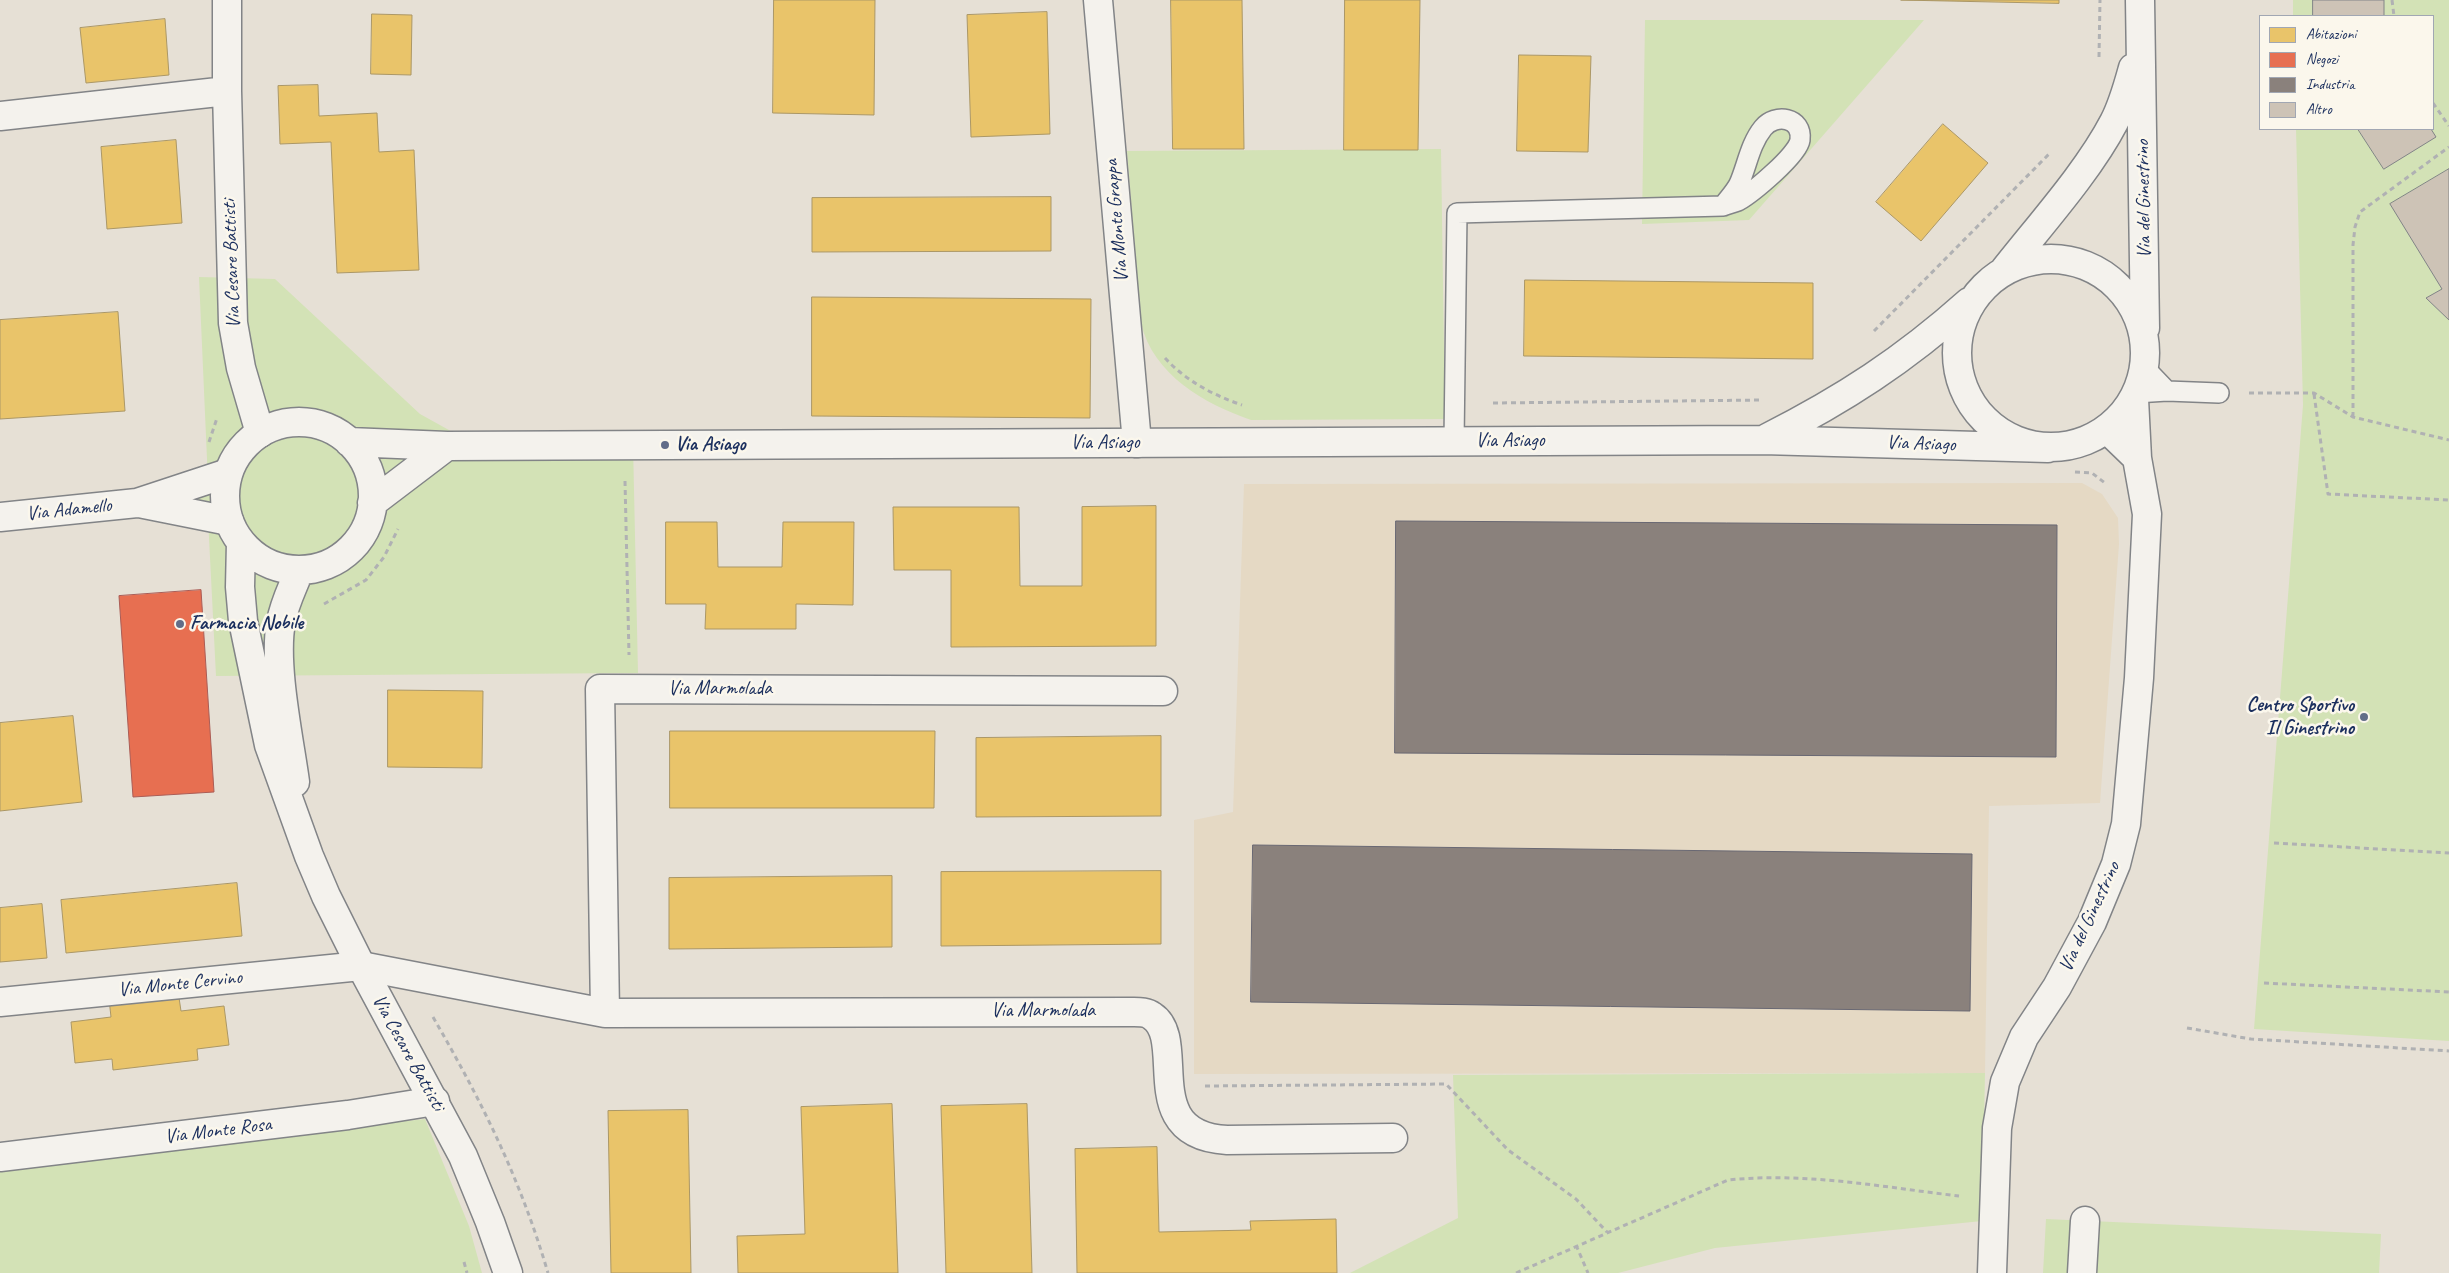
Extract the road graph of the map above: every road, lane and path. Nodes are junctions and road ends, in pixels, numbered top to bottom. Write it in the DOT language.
graph roads {
  1 [pos="227,0"];
  2 [pos="1098,0"];
  3 [pos="2100,0"];
  4 [pos="2140,0"];
  5 [pos="2392,0"];
  6 [pos="2394,15"];
  7 [pos="2141,40"];
  8 [pos="2098,64"];
  9 [pos="227,91"];
  10 [pos="2434,105"];
  11 [pos="0,116"];
  12 [pos="2449,126"];
  13 [pos="2449,147"];
  14 [pos="2052,151"];
  15 [pos="1723,206"];
  16 [pos="2002,273"];
  17 [pos="1976,296"];
  18 [pos="1873,332"];
  19 [pos="1160,351"];
  20 [pos="2145,362"];
  21 [pos="2167,391"];
  22 [pos="2219,393"];
  23 [pos="2314,393"];
  24 [pos="2135,396"];
  25 [pos="1766,400"];
  26 [pos="1455,404"];
  27 [pos="1243,406"];
  28 [pos="2353,417"];
  29 [pos="2108,430"];
  30 [pos="260,433"];
  31 [pos="1763,440"];
  32 [pos="2449,440"];
  33 [pos="1454,441"];
  34 [pos="349,442"];
  35 [pos="1137,443"];
  36 [pos="447,446"];
  37 [pos="2048,448"];
  38 [pos="2137,458"];
  39 [pos="2071,472"];
  40 [pos="228,473"];
  41 [pos="625,473"];
  42 [pos="2110,488"];
  43 [pos="2449,500"];
  44 [pos="372,502"];
  45 [pos="137,503"];
  46 [pos="0,517"];
  47 [pos="401,523"];
  48 [pos="235,532"];
  49 [pos="299,571"];
  50 [pos="320,606"];
  51 [pos="629,689"];
  52 [pos="1163,690"];
  53 [pos="303,836"];
  54 [pos="2274,843"];
  55 [pos="2449,853"];
  56 [pos="361,966"];
  57 [pos="409,976"];
  58 [pos="2264,983"];
  59 [pos="2449,992"];
  60 [pos="0,1002"];
  61 [pos="605,1012"];
  62 [pos="2187,1028"];
  63 [pos="2449,1051"];
  64 [pos="435,1101"];
  65 [pos="1392,1138"];
  66 [pos="0,1157"];
  67 [pos="1994,1200"];
  68 [pos="2084,1221"];
  69 [pos="1576,1245"];
  70 [pos="508,1273"];
  71 [pos="548,1273"];
  72 [pos="1516,1273"];
  73 [pos="1588,1273"];
  74 [pos="1992,1273"];
  75 [pos="2082,1273"];
  1 -- 9 [label="street, Via Cesare Battisti"];
  2 -- 35 [label="street, Via Monte Grappa"];
  3 -- 8 [label="path"];
  4 -- 7 [label="street, Via del Ginestrino"];
  5 -- 6 [label="path"];
  7 -- 16 [label="street, Via del Ginestrino"];
  7 -- 20 [label="street, Via del Ginestrino"];
  9 -- 11 [label="street"];
  9 -- 30 [label="street, Via Cesare Battisti"];
  10 -- 12 [label="path"];
  13 -- 28 [label="path"];
  14 -- 18 [label="path"];
  15 -- 15 [label="lane"];
  15 -- 26 [label="lane"];
  16 -- 17 [label="street"];
  16 -- 20 [label="street"];
  17 -- 31 [label="street, Via Asiago"];
  17 -- 37 [label="street"];
  19 -- 27 [label="path"];
  20 -- 21 [label="lane"];
  20 -- 24 [label="street"];
  21 -- 22 [label="lane"];
  21 -- 24 [label="lane"];
  22 -- 23 [label="path"];
  23 -- 28 [label="path"];
  23 -- 43 [label="path"];
  24 -- 29 [label="street"];
  24 -- 38 [label="street, Via del Ginestrino"];
  25 -- 26 [label="path"];
  26 -- 33 [label="lane"];
  28 -- 32 [label="path"];
  29 -- 37 [label="street"];
  29 -- 38 [label="street"];
  30 -- 34 [label="street"];
  30 -- 40 [label="street"];
  31 -- 33 [label="street, Via Asiago"];
  31 -- 37 [label="street, Via Asiago"];
  33 -- 35 [label="street, Via Asiago"];
  34 -- 36 [label="street, Via Asiago"];
  34 -- 44 [label="street"];
  35 -- 36 [label="street, Via Asiago"];
  36 -- 44 [label="street"];
  38 -- 67 [label="street, Via del Ginestrino"];
  39 -- 42 [label="path"];
  40 -- 45 [label="street, Via Adamello"];
  40 -- 48 [label="street"];
  41 -- 51 [label="path"];
  44 -- 49 [label="street"];
  45 -- 46 [label="street, Via Adamello"];
  45 -- 48 [label="street, Via Adamello"];
  47 -- 50 [label="path"];
  48 -- 49 [label="street"];
  48 -- 53 [label="street, Via Cesare Battisti"];
  49 -- 53 [label="street, Via Cesare Battisti"];
  51 -- 52 [label="street, Via Marmolada"];
  51 -- 61 [label="street, Via Marmolada"];
  53 -- 56 [label="street, Via Cesare Battisti"];
  54 -- 55 [label="path"];
  56 -- 57 [label="street, Via Marmolada"];
  56 -- 60 [label="street, Via Monte Cervino"];
  56 -- 64 [label="street, Via Cesare Battisti"];
  57 -- 61 [label="street, Via Marmolada"];
  57 -- 71 [label="path"];
  58 -- 59 [label="path"];
  61 -- 65 [label="street, Via Marmolada"];
  62 -- 63 [label="path"];
  64 -- 66 [label="street, Via Monte Rosa"];
  64 -- 70 [label="street, Via Cesare Battisti"];
  67 -- 69 [label="path"];
  67 -- 74 [label="street, Via del Ginestrino"];
  68 -- 75 [label="street"];
  69 -- 72 [label="path"];
  69 -- 73 [label="path"];
}
